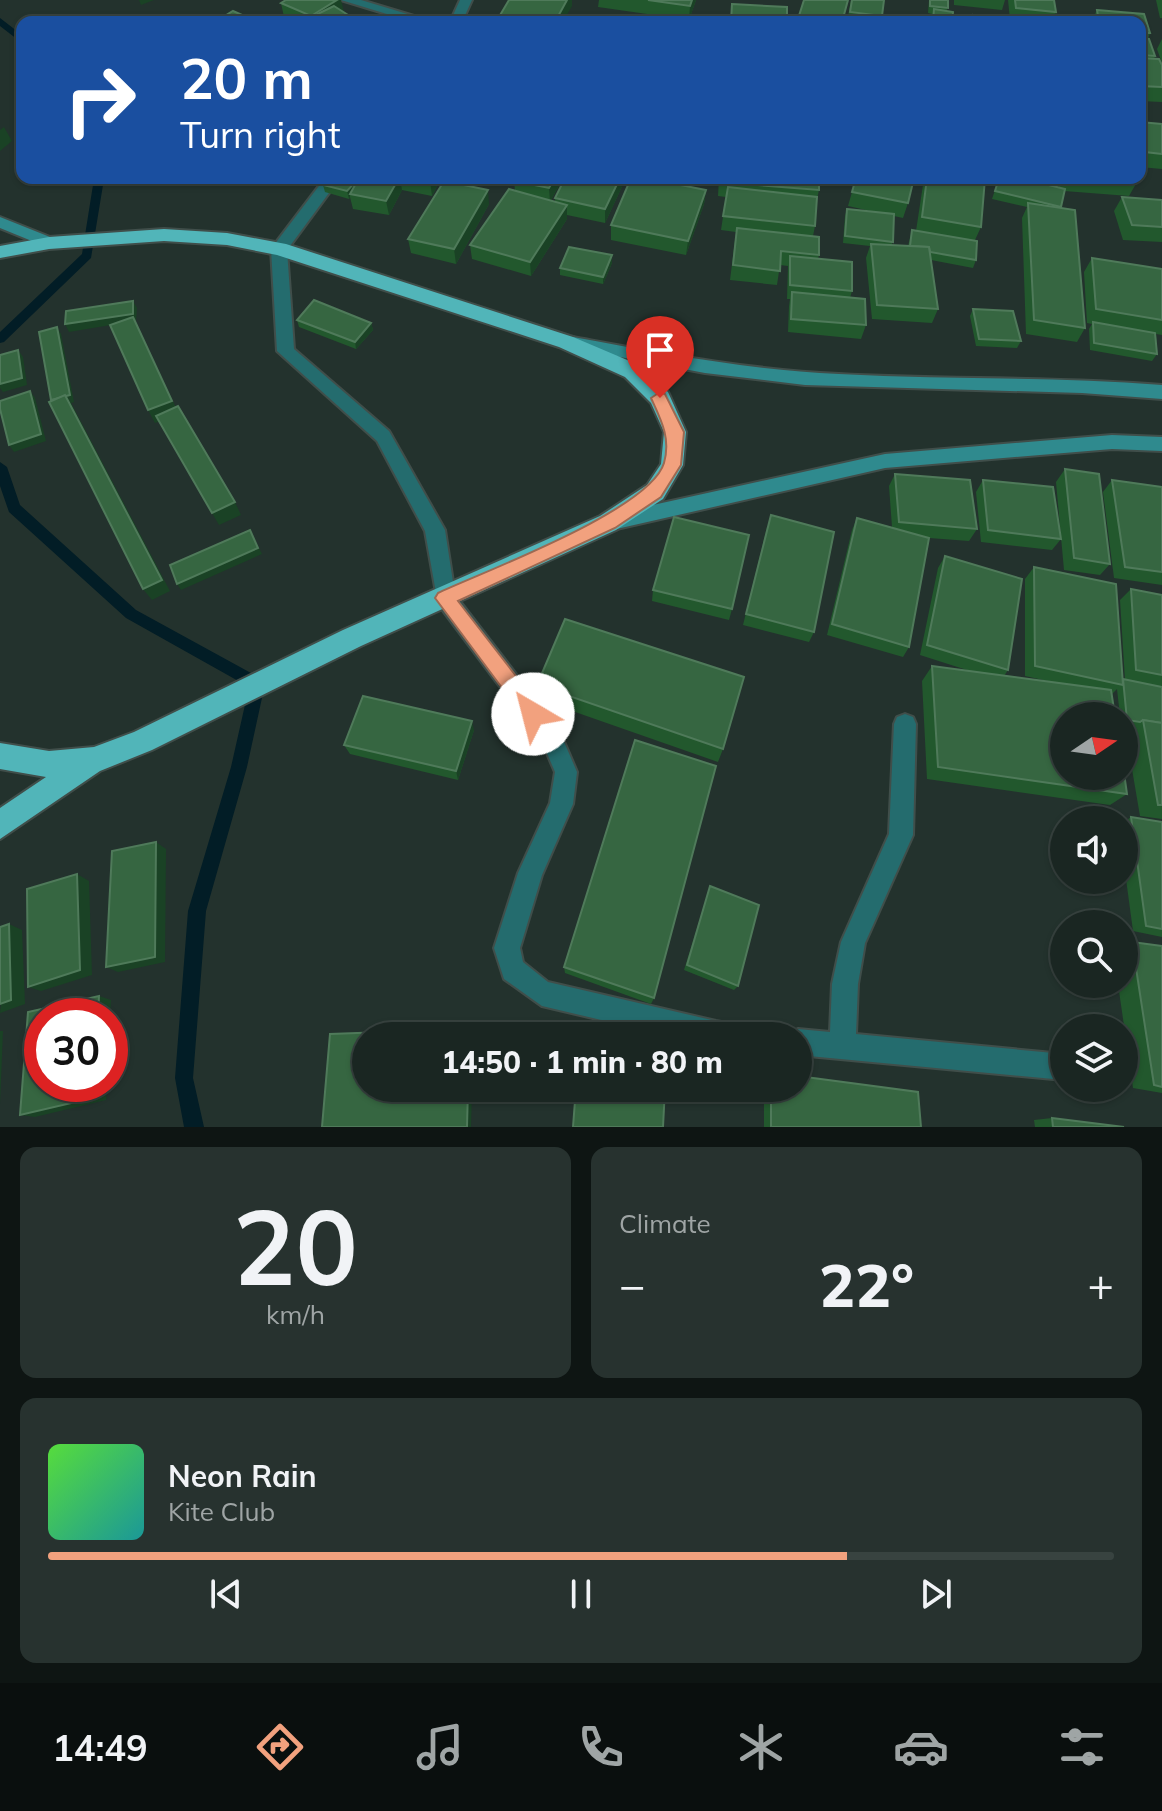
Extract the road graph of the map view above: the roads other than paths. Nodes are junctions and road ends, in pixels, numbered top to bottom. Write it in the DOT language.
graph roads {
  1 [pos="347,0"];
  2 [pos="406,16"];
  3 [pos="328,184"];
  4 [pos="0,222"];
  5 [pos="49,243"];
  6 [pos="279,249"];
  7 [pos="0,252"];
  8 [pos="566,342"];
  9 [pos="1162,392"];
  10 [pos="1162,444"];
  11 [pos="608,523"];
  12 [pos="445,598"];
  13 [pos="905,724"];
  14 [pos="0,756"];
  15 [pos="94,760"];
  16 [pos="0,825"];
  17 [pos="665,1022"];
  18 [pos="812,1043"];
  19 [pos="842,1046"];
  20 [pos="1050,1066"];
  1 -- 2 [label="street"];
  3 -- 6 [label="street"];
  4 -- 5 [label="street"];
  5 -- 6 [label="highway"];
  5 -- 7 [label="highway"];
  6 -- 8 [label="highway"];
  6 -- 12 [label="street"];
  8 -- 9 [label="street"];
  8 -- 11 [label="highway"];
  10 -- 11 [label="street"];
  11 -- 12 [label="highway"];
  12 -- 15 [label="highway"];
  12 -- 17 [label="street"];
  13 -- 19 [label="street"];
  14 -- 15 [label="highway"];
  15 -- 16 [label="highway"];
  18 -- 19 [label="street"];
  19 -- 20 [label="street"];
}
